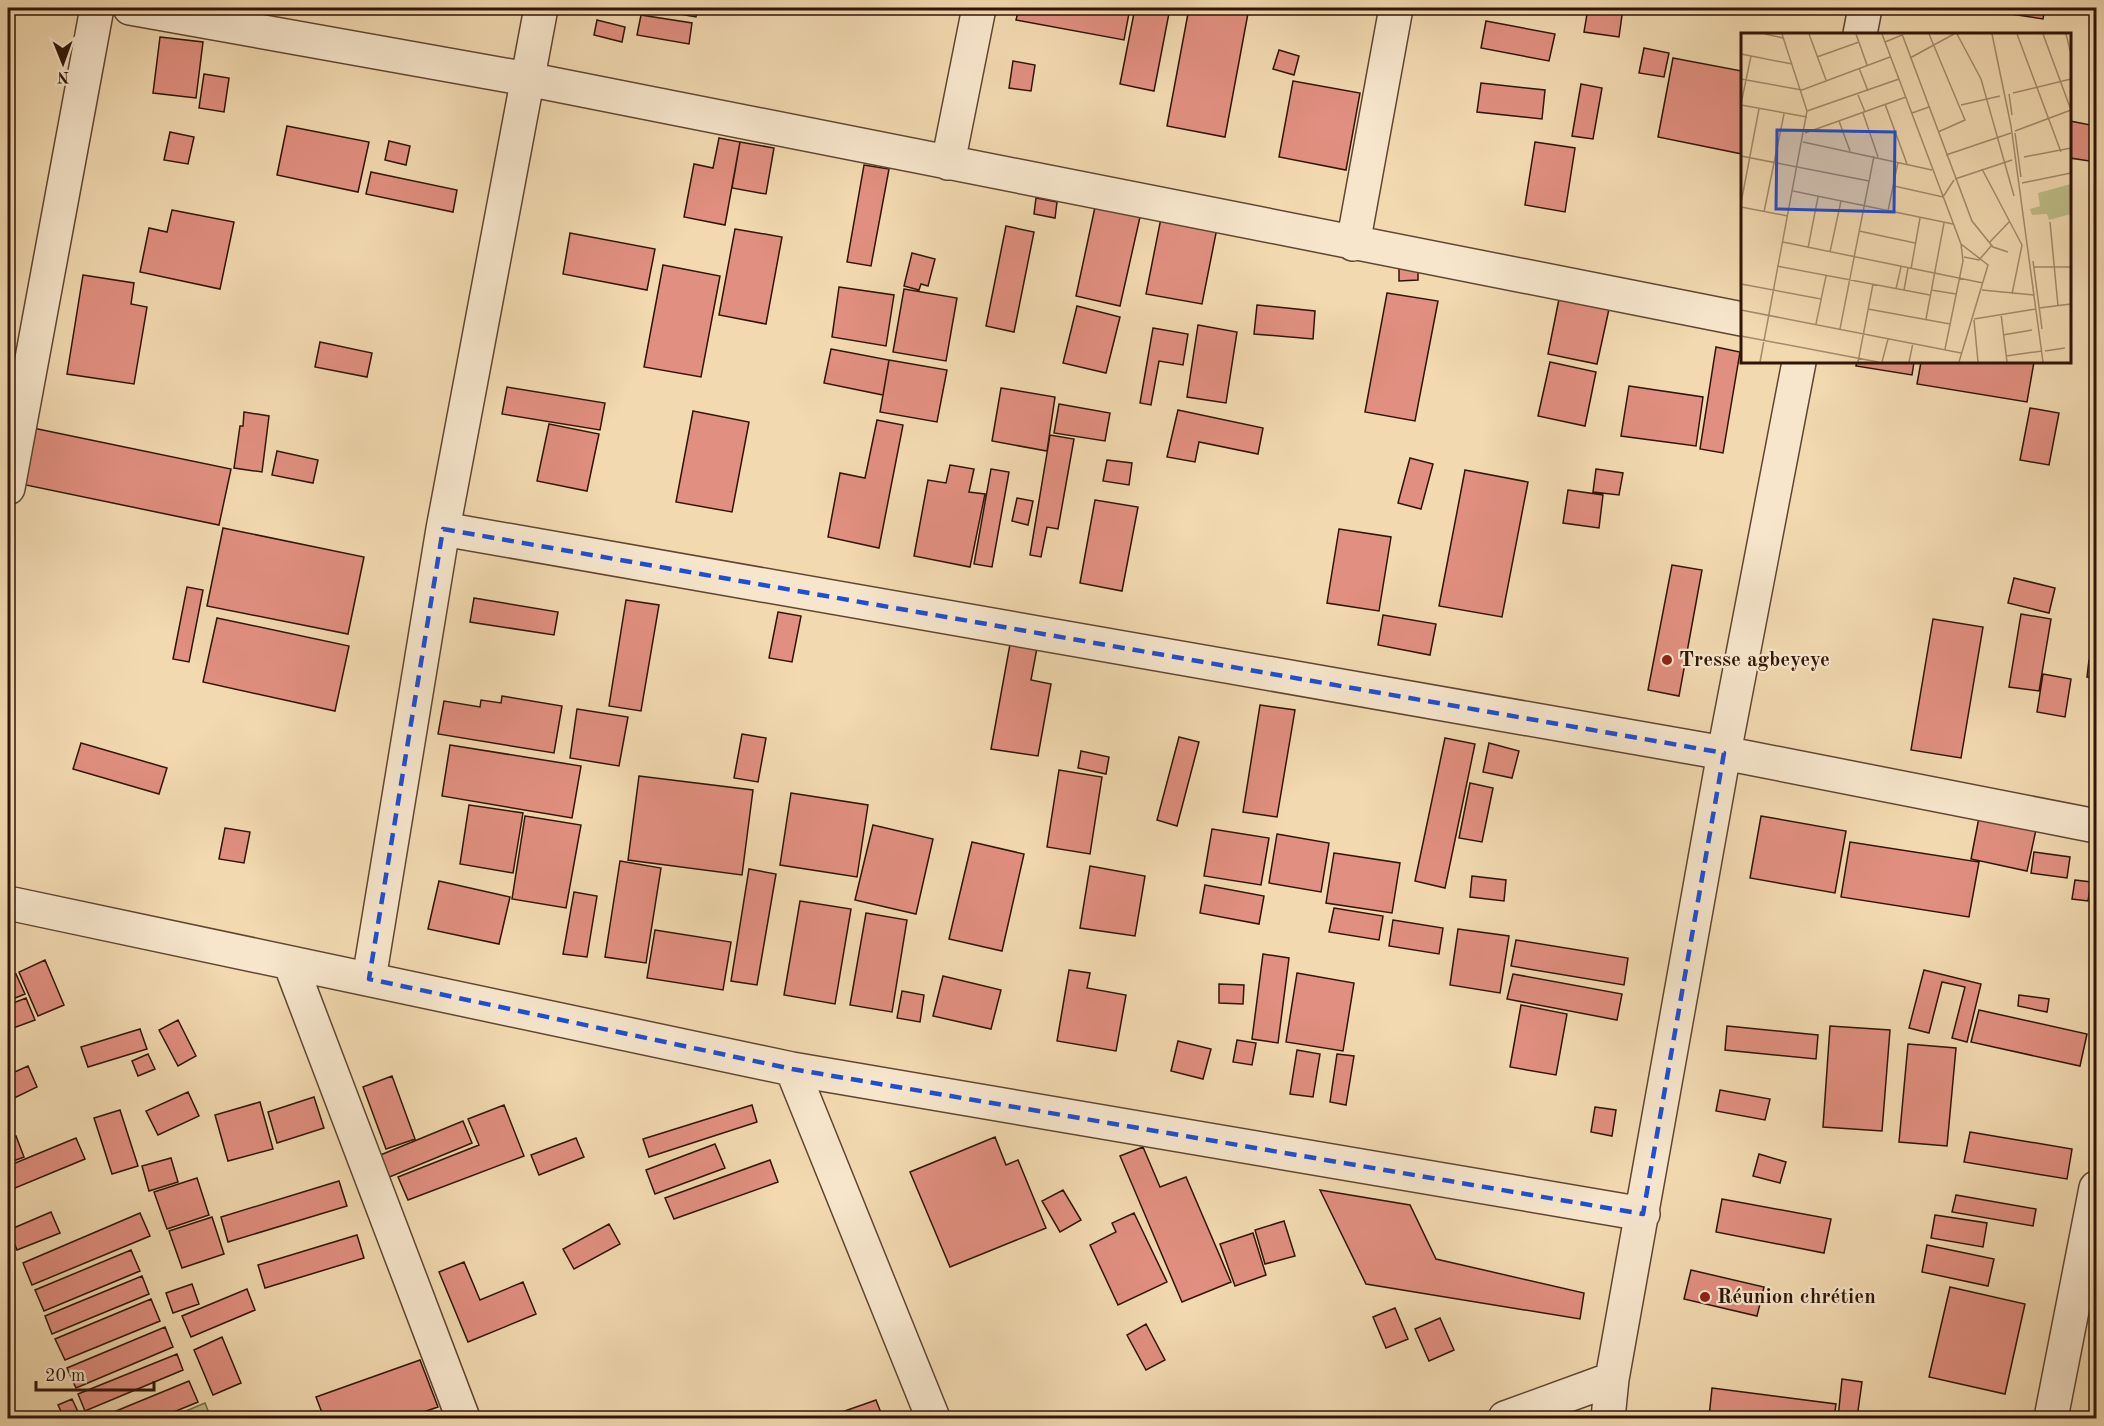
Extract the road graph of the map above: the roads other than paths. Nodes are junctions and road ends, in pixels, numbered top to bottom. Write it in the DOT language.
graph roads {
  1 [pos="97,8"];
  2 [pos="130,8"];
  3 [pos="541,8"];
  4 [pos="979,8"];
  5 [pos="1396,8"];
  6 [pos="1865,8"];
  7 [pos="1860,33"];
  8 [pos="527,79"];
  9 [pos="948,163"];
  10 [pos="1353,244"];
  11 [pos="1741,319"];
  12 [pos="1799,363"];
  13 [pos="10,453"];
  14 [pos="8,488"];
  15 [pos="443,528"];
  16 [pos="1724,753"];
  17 [pos="2097,826"];
  18 [pos="8,903"];
  19 [pos="290,963"];
  20 [pos="369,979"];
  21 [pos="792,1070"];
  22 [pos="2097,1188"];
  23 [pos="1643,1214"];
  24 [pos="1612,1379"];
  25 [pos="463,1419"];
  26 [pos="933,1419"];
  27 [pos="1505,1419"];
  28 [pos="1608,1419"];
  29 [pos="2051,1419"];
  1 -- 13 [label="street"];
  2 -- 8 [label="street"];
  3 -- 8 [label="street"];
  4 -- 9 [label="street"];
  5 -- 10 [label="street"];
  6 -- 7 [label="street"];
  8 -- 9 [label="street"];
  8 -- 15 [label="street"];
  9 -- 10 [label="street"];
  10 -- 11 [label="street"];
  12 -- 16 [label="street"];
  13 -- 14 [label="street"];
  15 -- 16 [label="street"];
  15 -- 20 [label="street"];
  16 -- 17 [label="street"];
  16 -- 23 [label="street"];
  18 -- 19 [label="street"];
  19 -- 20 [label="street"];
  19 -- 25 [label="street"];
  20 -- 21 [label="street"];
  21 -- 23 [label="street"];
  21 -- 26 [label="street"];
  22 -- 29 [label="street"];
  23 -- 24 [label="street"];
  24 -- 27 [label="street"];
  24 -- 28 [label="street"];
}
